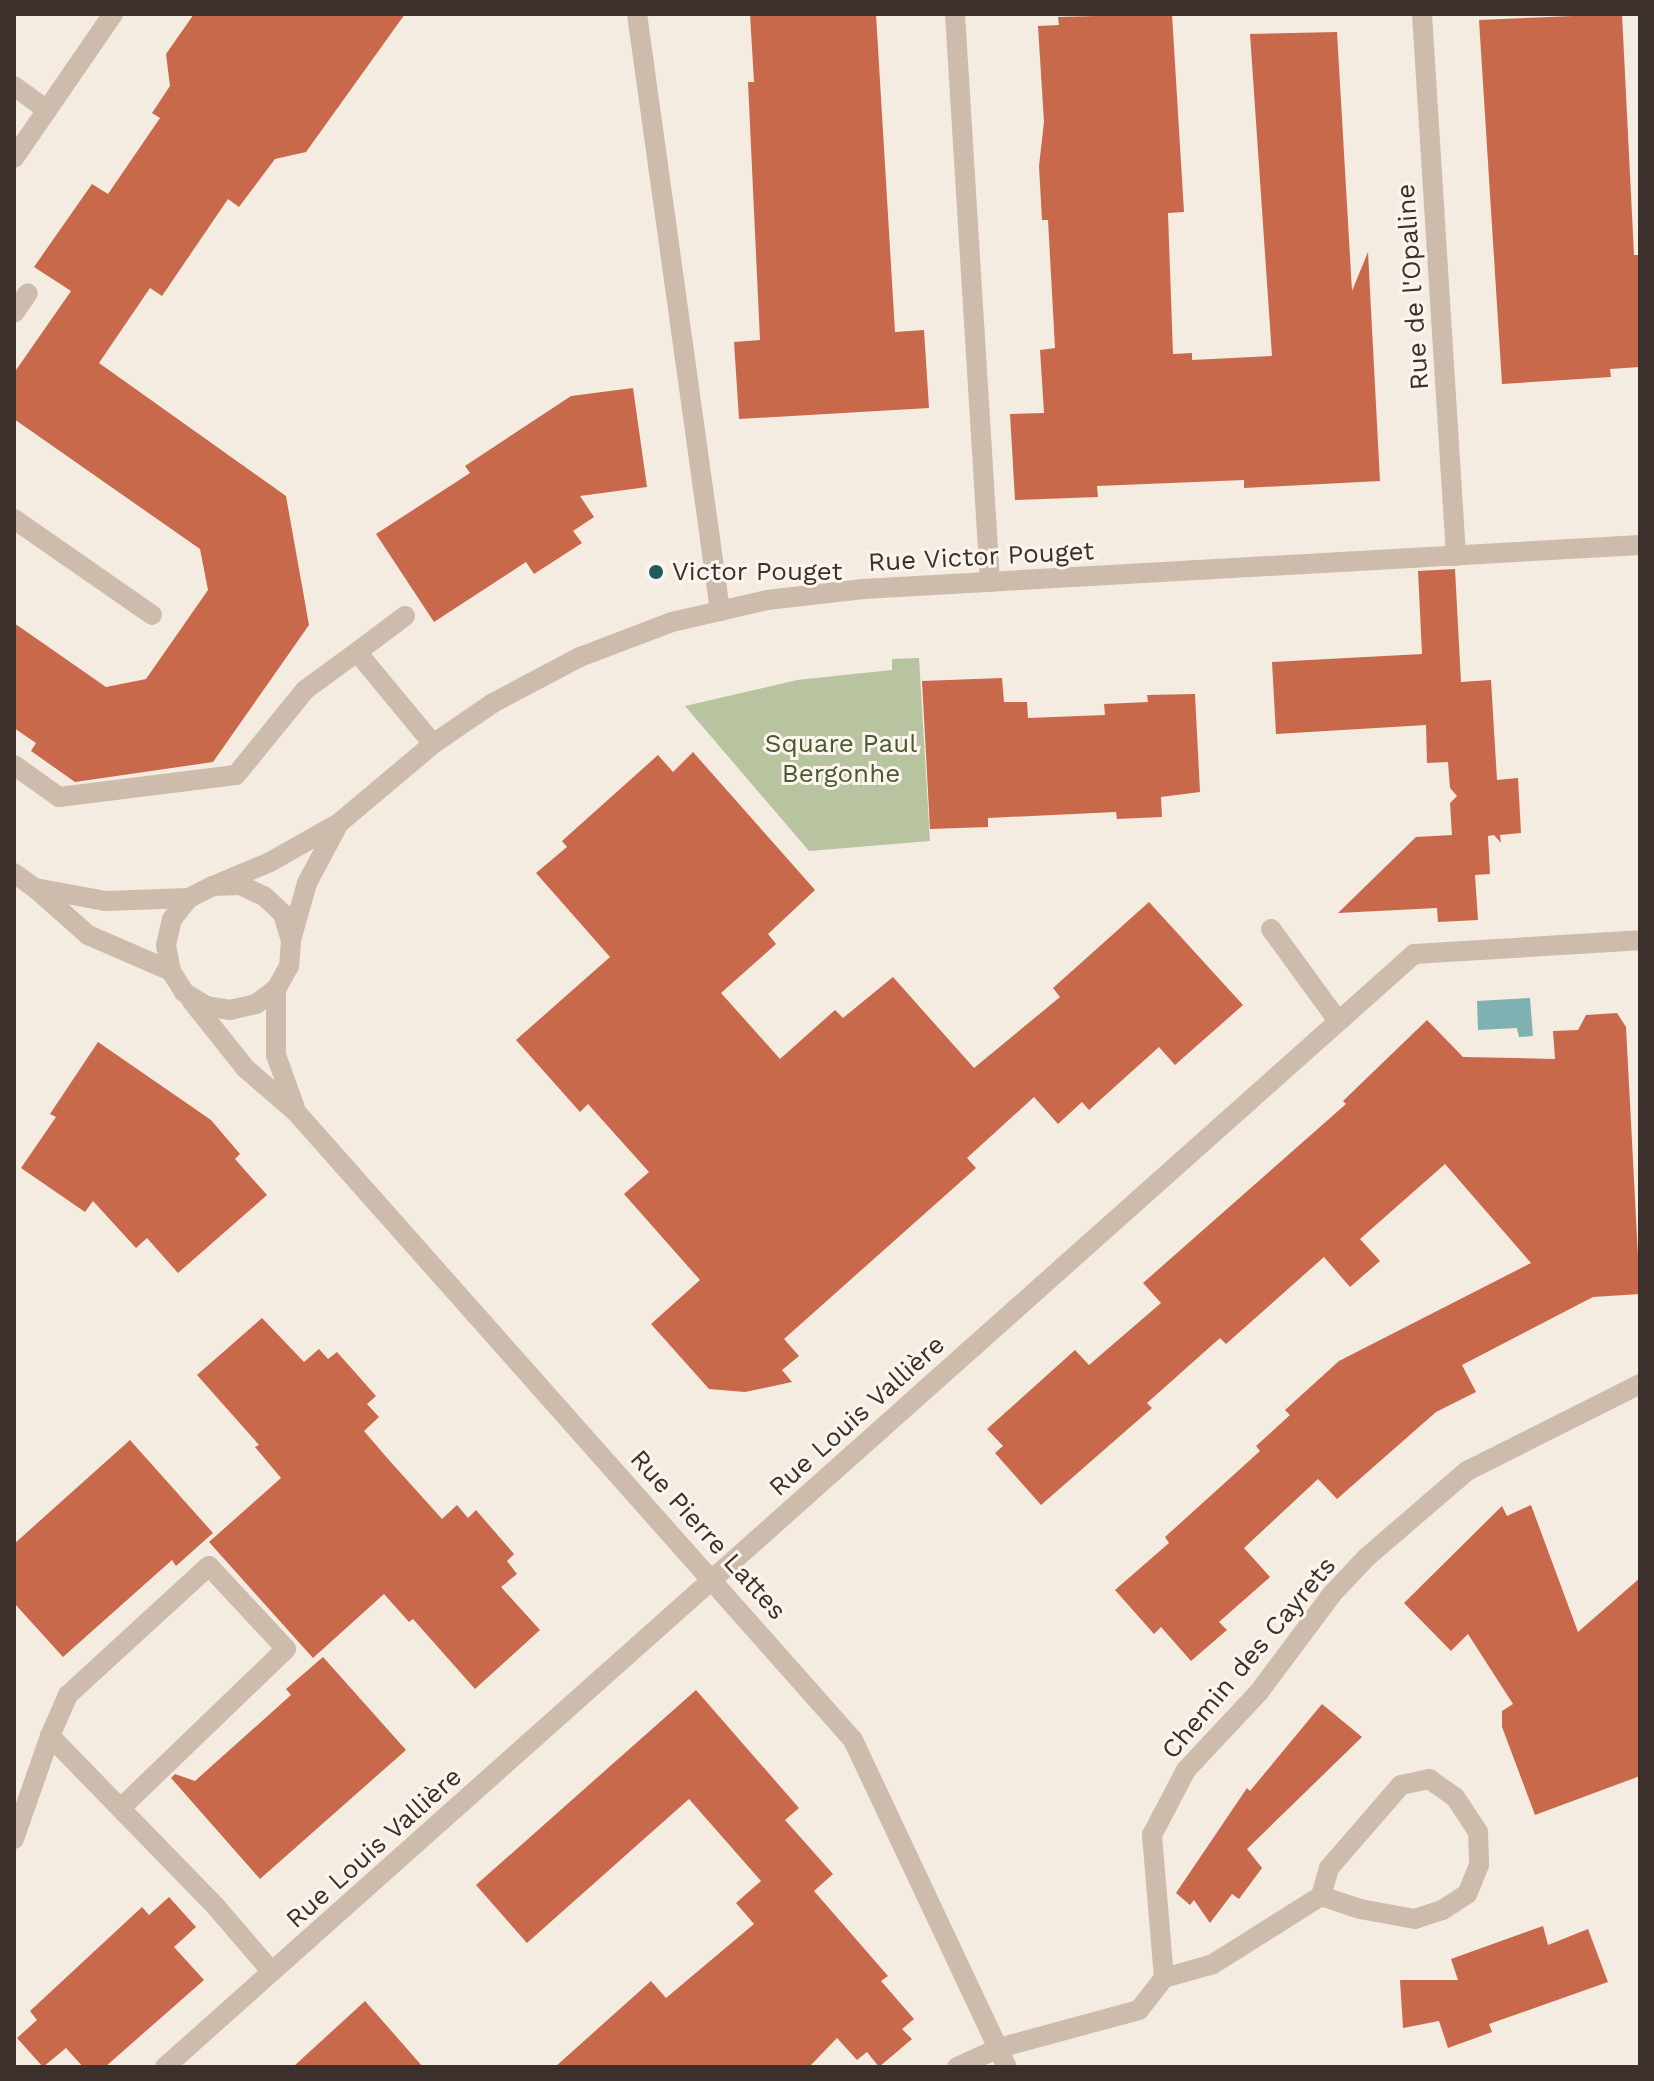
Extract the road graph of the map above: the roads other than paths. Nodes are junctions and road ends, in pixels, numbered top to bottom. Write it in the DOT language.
graph roads {
  1 [pos="113,14"];
  2 [pos="637,14"];
  3 [pos="955,14"];
  4 [pos="1422,14"];
  5 [pos="14,86"];
  6 [pos="47,110"];
  7 [pos="14,158"];
  8 [pos="28,293"];
  9 [pos="14,313"];
  10 [pos="14,519"];
  11 [pos="1640,545"];
  12 [pos="1456,556"];
  13 [pos="990,582"];
  14 [pos="720,611"];
  15 [pos="152,615"];
  16 [pos="405,616"];
  17 [pos="357,652"];
  18 [pos="433,744"];
  19 [pos="14,765"];
  20 [pos="339,823"];
  21 [pos="14,873"];
  22 [pos="213,886"];
  23 [pos="35,888"];
  24 [pos="189,898"];
  25 [pos="1271,929"];
  26 [pos="291,940"];
  27 [pos="1640,940"];
  28 [pos="171,971"];
  29 [pos="276,989"];
  30 [pos="184,992"];
  31 [pos="1338,1021"];
  32 [pos="296,1112"];
  33 [pos="1640,1384"];
  34 [pos="714,1581"];
  35 [pos="50,1736"];
  36 [pos="122,1807"];
  37 [pos="14,1839"];
  38 [pos="1321,1896"];
  39 [pos="272,1972"];
  40 [pos="1164,1978"];
  41 [pos="999,2048"];
  42 [pos="165,2067"];
  43 [pos="957,2067"];
  44 [pos="1007,2067"];
  1 -- 6 [label="street"];
  2 -- 14 [label="street"];
  3 -- 13 [label="street"];
  4 -- 12 [label="street, Rue de l'Opaline"];
  5 -- 6 [label="street"];
  6 -- 7 [label="street"];
  8 -- 9 [label="street"];
  10 -- 15 [label="street"];
  11 -- 12 [label="street, Rue Victor Pouget"];
  12 -- 13 [label="street, Rue Victor Pouget"];
  13 -- 14 [label="street, Rue Victor Pouget"];
  14 -- 18 [label="street, Rue Victor Pouget"];
  16 -- 17 [label="street"];
  17 -- 18 [label="street"];
  17 -- 19 [label="street"];
  18 -- 20 [label="street, Rue Victor Pouget"];
  20 -- 22 [label="street, Rue Victor Pouget"];
  20 -- 26 [label="street, Rue Victor Pouget"];
  21 -- 23 [label="street"];
  22 -- 24 [label="street"];
  22 -- 26 [label="street"];
  23 -- 24 [label="street"];
  23 -- 28 [label="street"];
  24 -- 28 [label="street"];
  25 -- 31 [label="street"];
  26 -- 29 [label="street"];
  27 -- 31 [label="street, Rue Louis Vallière"];
  28 -- 30 [label="street"];
  29 -- 30 [label="street"];
  29 -- 32 [label="street, Rue Pierre Lattes"];
  30 -- 32 [label="street, Rue Pierre Lattes"];
  31 -- 34 [label="street, Rue Louis Vallière"];
  32 -- 34 [label="street, Rue Pierre Lattes"];
  33 -- 40 [label="street, Chemin des Cayrets"];
  34 -- 39 [label="street, Rue Louis Vallière"];
  34 -- 41 [label="street, Rue Pierre Lattes"];
  35 -- 36 [label="street"];
  35 -- 36 [label="street"];
  35 -- 37 [label="street"];
  36 -- 39 [label="street"];
  38 -- 38 [label="street"];
  38 -- 40 [label="street"];
  39 -- 42 [label="street, Rue Louis Vallière"];
  40 -- 41 [label="street"];
  41 -- 43 [label="street"];
  41 -- 44 [label="street, Rue Pierre Lattes"];
}
